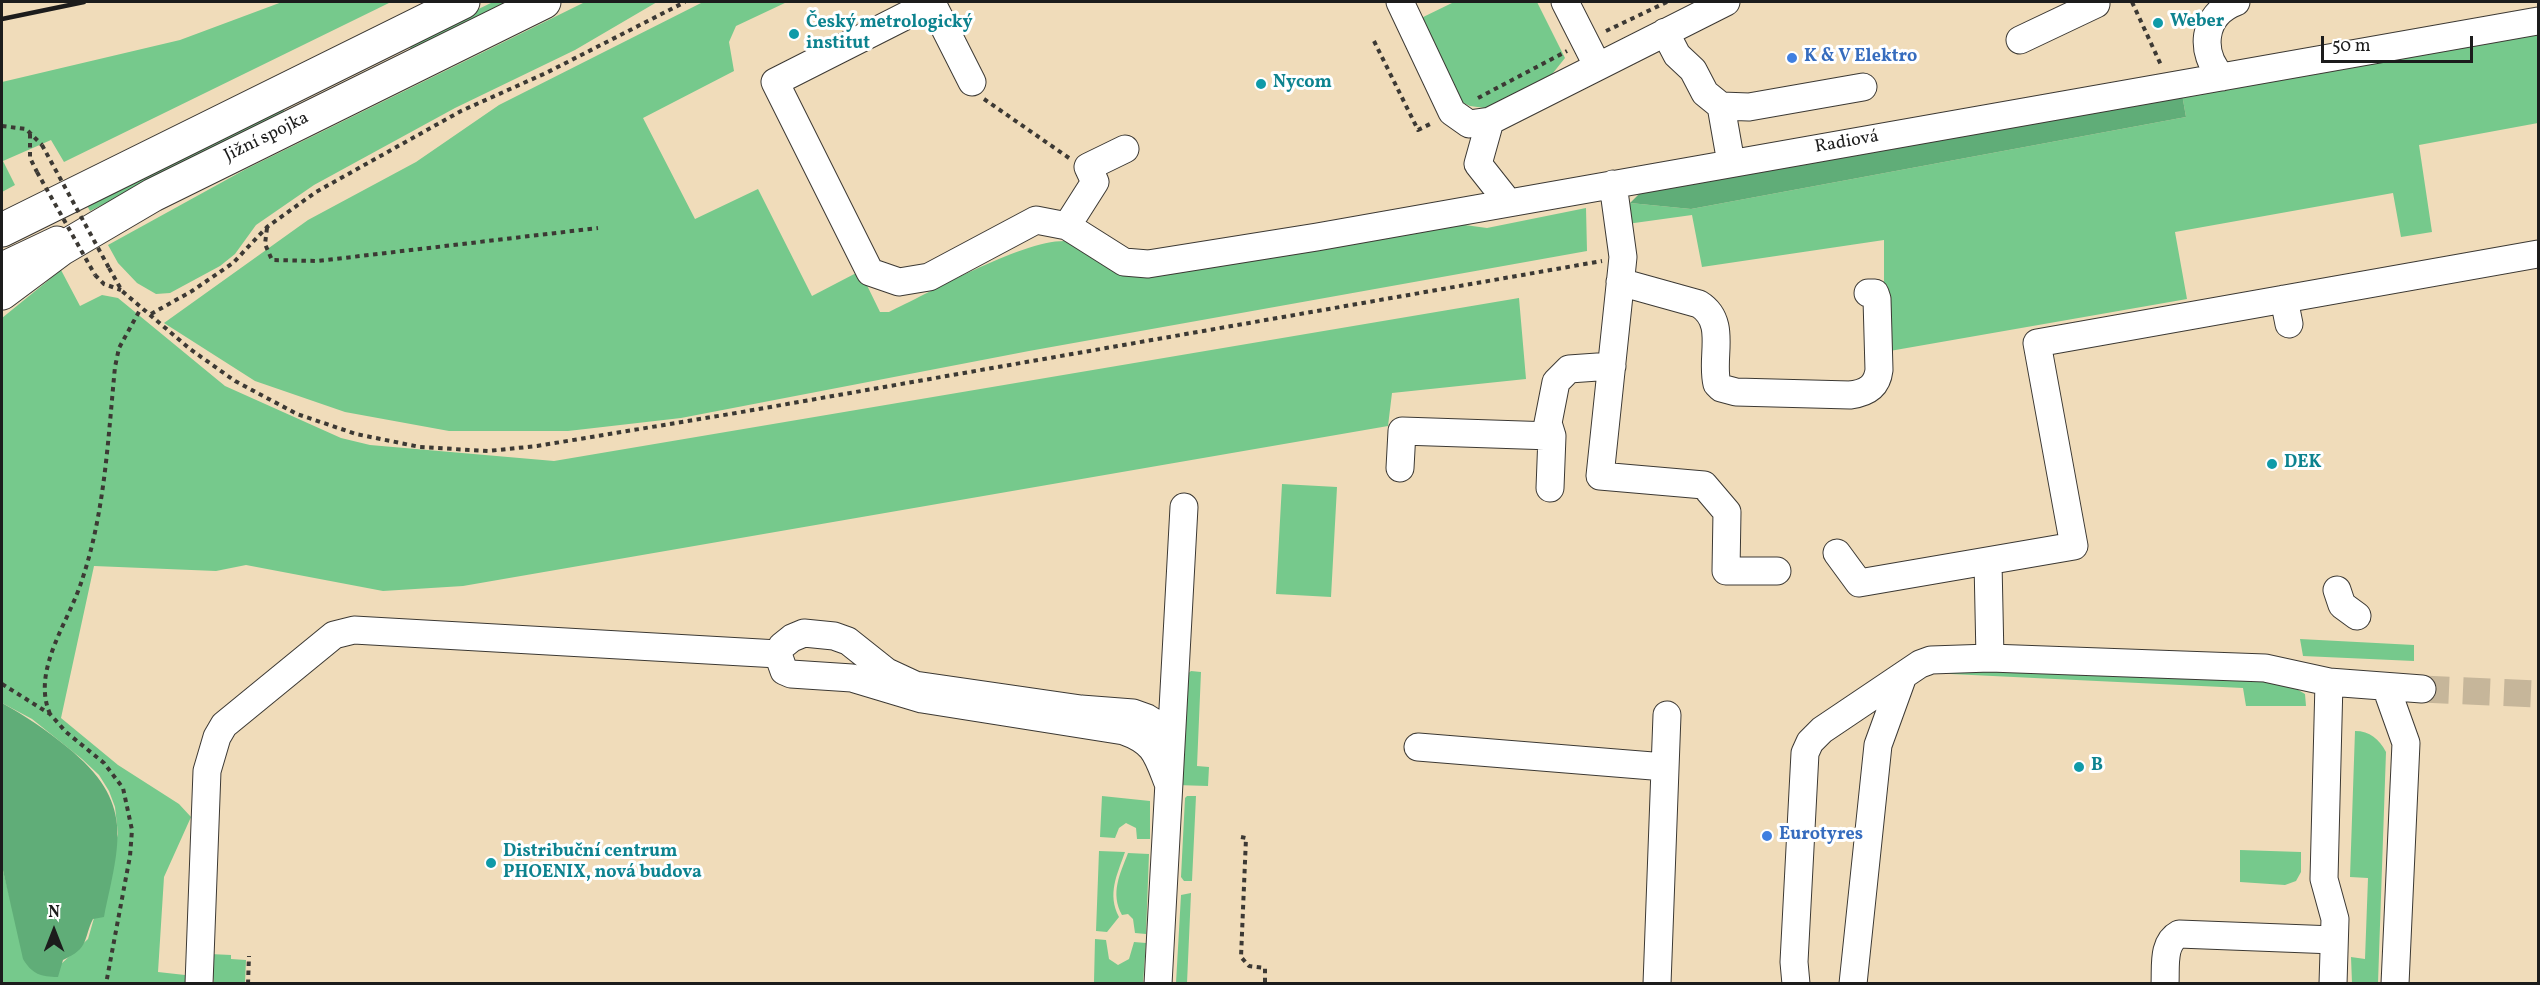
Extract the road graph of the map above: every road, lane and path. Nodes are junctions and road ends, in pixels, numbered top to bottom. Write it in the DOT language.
graph roads {
  1 [pos="464,2"];
  2 [pos="544,2"];
  3 [pos="685,2"];
  4 [pos="932,2"];
  5 [pos="1400,2"];
  6 [pos="1565,2"];
  7 [pos="1666,2"];
  8 [pos="1726,2"];
  9 [pos="2095,2"];
  10 [pos="2236,2"];
  11 [pos="2538,21"];
  12 [pos="1665,32"];
  13 [pos="2020,40"];
  14 [pos="1374,41"];
  15 [pos="1585,41"];
  16 [pos="1597,65"];
  17 [pos="2222,77"];
  18 [pos="972,82"];
  19 [pos="1863,87"];
  20 [pos="1721,106"];
  21 [pos="1452,112"];
  22 [pos="1490,121"];
  23 [pos="2,126"];
  24 [pos="30,134"];
  25 [pos="1125,149"];
  26 [pos="1731,164"];
  27 [pos="1088,168"];
  28 [pos="1613,184"];
  29 [pos="153,195"];
  30 [pos="1508,202"];
  31 [pos="1067,226"];
  32 [pos="267,227"];
  33 [pos="598,228"];
  34 [pos="2,230"];
  35 [pos="2538,254"];
  36 [pos="2,266"];
  37 [pos="1622,270"];
  38 [pos="122,291"];
  39 [pos="2,293"];
  40 [pos="1868,293"];
  41 [pos="141,308"];
  42 [pos="151,314"];
  43 [pos="1612,366"];
  44 [pos="1552,436"];
  45 [pos="1400,468"];
  46 [pos="1550,488"];
  47 [pos="1184,507"];
  48 [pos="1837,553"];
  49 [pos="1988,562"];
  50 [pos="1777,571"];
  51 [pos="2337,590"];
  52 [pos="2357,616"];
  53 [pos="778,654"];
  54 [pos="1990,658"];
  55 [pos="1903,675"];
  56 [pos="2329,682"];
  57 [pos="2,684"];
  58 [pos="2386,687"];
  59 [pos="2422,689"];
  60 [pos="50,714"];
  61 [pos="1667,715"];
  62 [pos="1170,744"];
  63 [pos="1418,747"];
  64 [pos="1665,767"];
  65 [pos="1168,783"];
  66 [pos="1241,837"];
  67 [pos="2334,940"];
  68 [pos="249,956"];
  69 [pos="106,984"];
  70 [pos="199,984"];
  71 [pos="248,984"];
  72 [pos="1158,984"];
  73 [pos="1265,984"];
  74 [pos="1657,984"];
  75 [pos="1796,984"];
  76 [pos="1853,984"];
  77 [pos="2165,984"];
  78 [pos="2333,984"];
  79 [pos="2395,984"];
  1 -- 34 [label="highway, Jižní spojka"];
  2 -- 29 [label="highway, Jižní spojka"];
  3 -- 32 [label="path"];
  4 -- 18 [label="street"];
  4 -- 31 [label="street"];
  5 -- 21 [label="street"];
  6 -- 15 [label="street"];
  7 -- 15 [label="path"];
  8 -- 12 [label="street"];
  9 -- 13 [label="street"];
  10 -- 17 [label="street"];
  11 -- 17 [label="street, Radiová"];
  12 -- 16 [label="street"];
  12 -- 20 [label="street"];
  14 -- 21 [label="path"];
  15 -- 16 [label="street"];
  15 -- 21 [label="path"];
  16 -- 22 [label="street"];
  17 -- 26 [label="street, Radiová"];
  18 -- 27 [label="path"];
  19 -- 20 [label="street"];
  20 -- 26 [label="street"];
  21 -- 22 [label="street"];
  22 -- 30 [label="street"];
  23 -- 24 [label="path"];
  24 -- 38 [label="path, bridge"];
  24 -- 38 [label="path, bridge"];
  25 -- 27 [label="street"];
  26 -- 28 [label="street, Radiová"];
  27 -- 31 [label="street"];
  28 -- 30 [label="street, Radiová"];
  28 -- 37 [label="street"];
  29 -- 36 [label="street"];
  29 -- 39 [label="highway, Jižní spojka"];
  30 -- 31 [label="street, Radiová"];
  32 -- 33 [label="path"];
  32 -- 42 [label="path"];
  35 -- 49 [label="street"];
  37 -- 40 [label="street"];
  37 -- 42 [label="path"];
  37 -- 43 [label="street"];
  38 -- 41 [label="path"];
  41 -- 42 [label="path"];
  41 -- 60 [label="path"];
  43 -- 44 [label="street"];
  43 -- 50 [label="street"];
  44 -- 45 [label="street"];
  44 -- 46 [label="street"];
  47 -- 62 [label="street"];
  48 -- 49 [label="street"];
  49 -- 54 [label="street"];
  51 -- 52 [label="street"];
  53 -- 62 [label="street"];
  53 -- 65 [label="street"];
  53 -- 70 [label="street"];
  54 -- 55 [label="street"];
  54 -- 56 [label="street"];
  55 -- 75 [label="street"];
  55 -- 76 [label="street"];
  56 -- 58 [label="street"];
  56 -- 67 [label="street"];
  57 -- 60 [label="path"];
  58 -- 59 [label="street"];
  58 -- 79 [label="street"];
  60 -- 69 [label="path"];
  61 -- 64 [label="street"];
  62 -- 65 [label="street"];
  63 -- 64 [label="street"];
  64 -- 74 [label="street"];
  65 -- 72 [label="street"];
  66 -- 73 [label="path"];
  67 -- 77 [label="street"];
  67 -- 78 [label="street"];
  68 -- 71 [label="path"];
}
